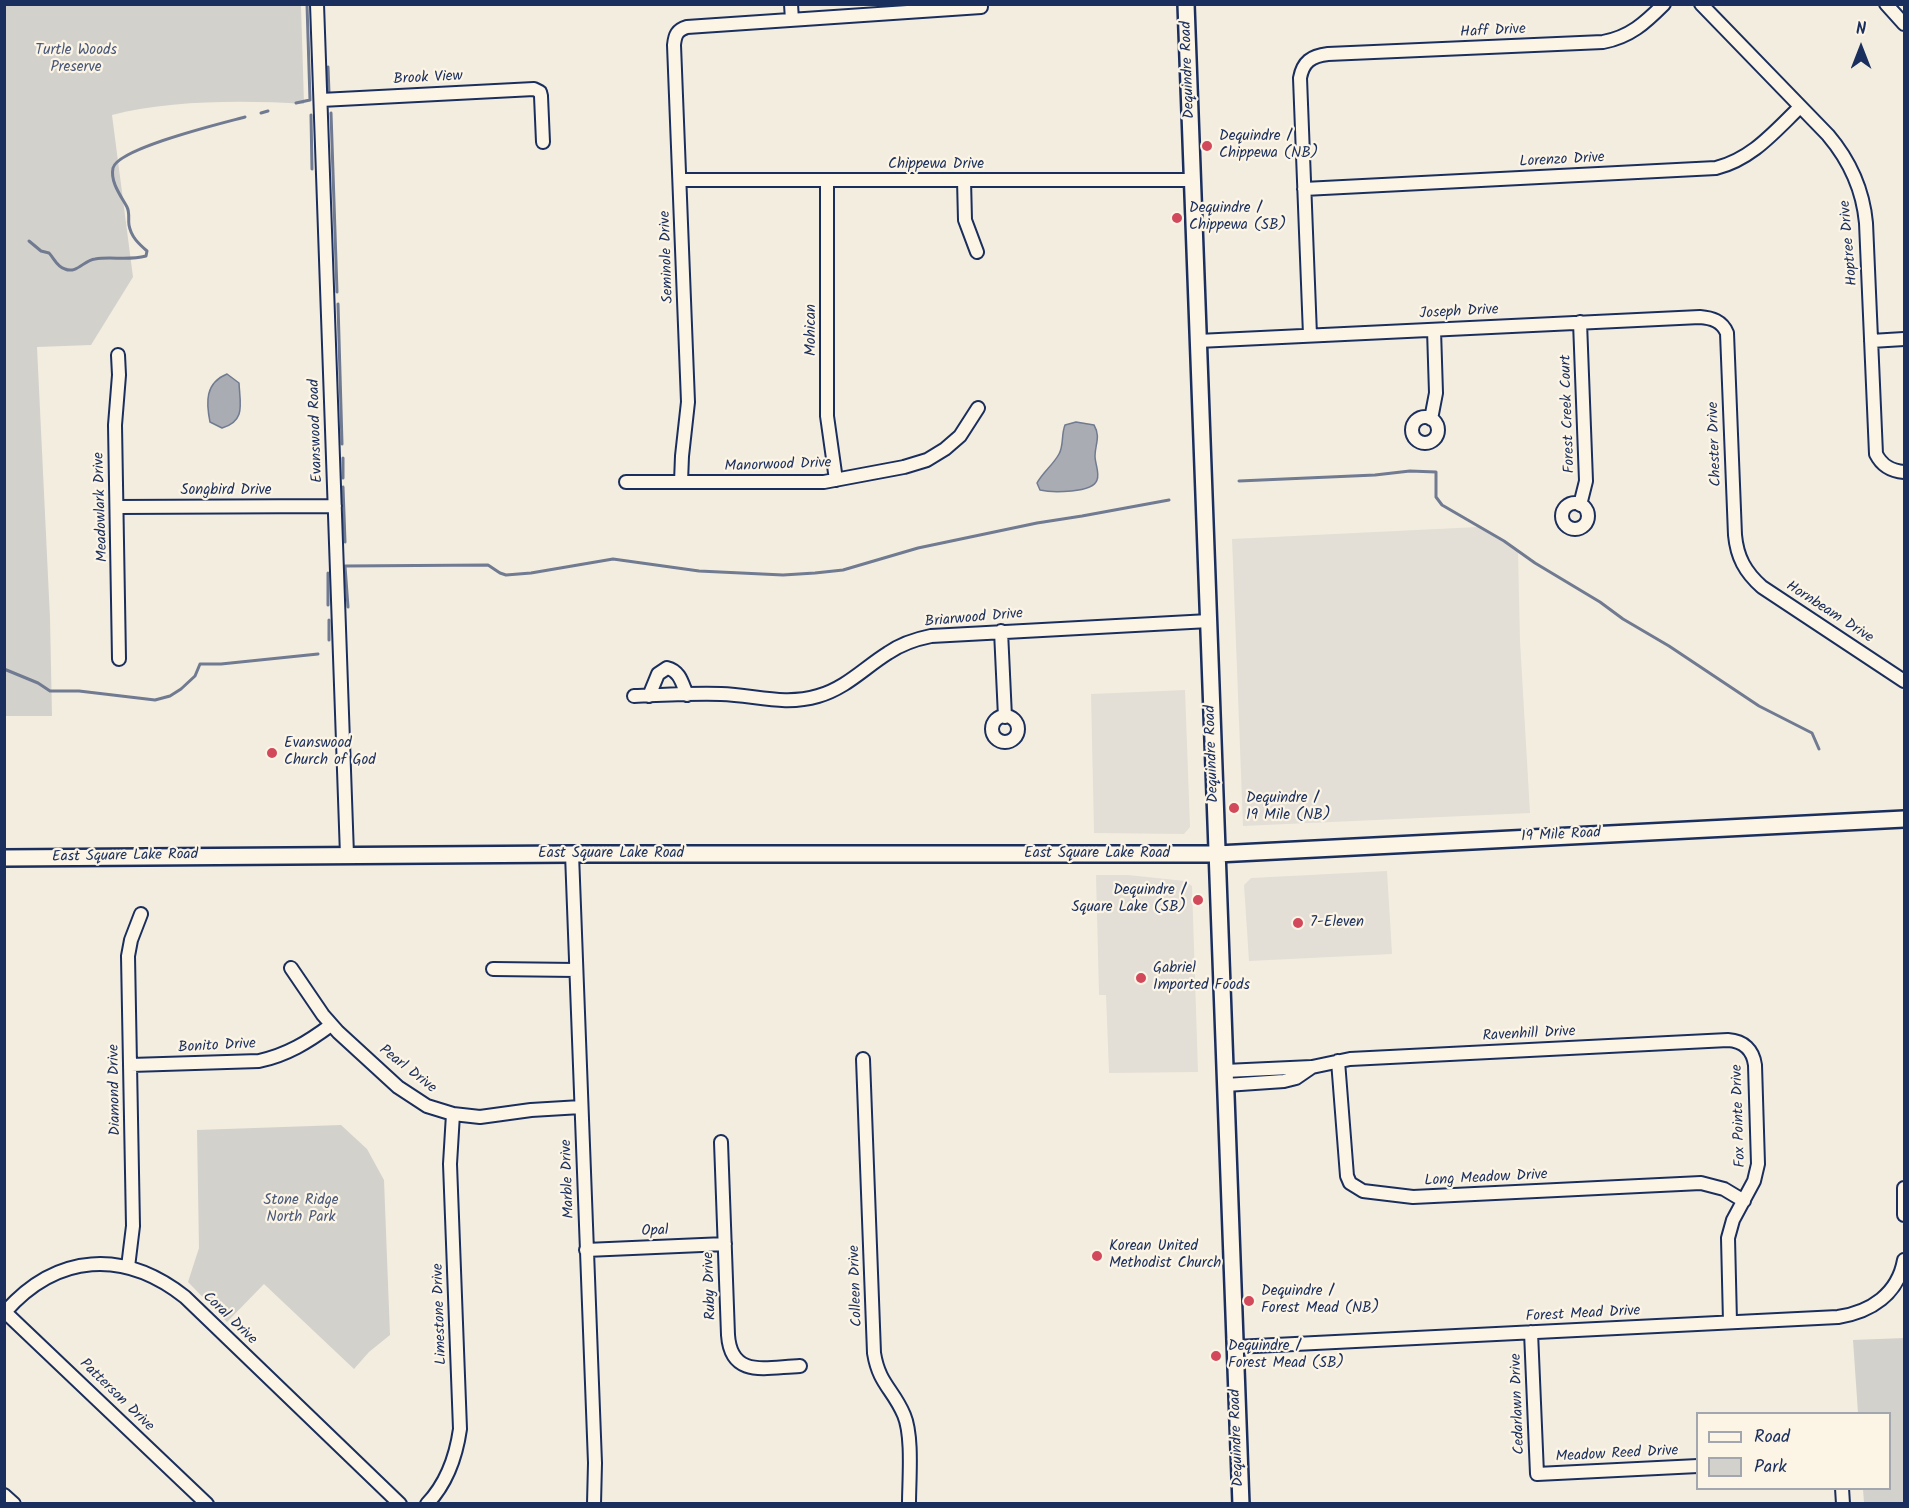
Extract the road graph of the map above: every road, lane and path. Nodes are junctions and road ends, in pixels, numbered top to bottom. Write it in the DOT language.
graph roads {
  1 [pos="317,4"];
  2 [pos="791,4"];
  3 [pos="1186,4"];
  4 [pos="1664,4"];
  5 [pos="1701,4"];
  6 [pos="1886,4"];
  7 [pos="981,7"];
  8 [pos="792,20"];
  9 [pos="1905,24"];
  10 [pos="321,100"];
  11 [pos="1800,106"];
  12 [pos="543,142"];
  13 [pos="680,180"];
  14 [pos="827,180"];
  15 [pos="964,180"];
  16 [pos="1192,180"];
  17 [pos="1304,189"];
  18 [pos="977,252"];
  19 [pos="1580,322"];
  20 [pos="1720,323"];
  21 [pos="1434,330"];
  22 [pos="1310,335"];
  23 [pos="1905,339"];
  24 [pos="1871,340"];
  25 [pos="1198,341"];
  26 [pos="118,355"];
  27 [pos="978,408"];
  28 [pos="1431,419"];
  29 [pos="1905,472"];
  30 [pos="836,480"];
  31 [pos="626,482"];
  32 [pos="681,482"];
  33 [pos="1580,505"];
  34 [pos="335,506"];
  35 [pos="117,507"];
  36 [pos="1743,565"];
  37 [pos="1209,621"];
  38 [pos="1002,632"];
  39 [pos="119,660"];
  40 [pos="1905,681"];
  41 [pos="687,695"];
  42 [pos="633,696"];
  43 [pos="649,696"];
  44 [pos="1005,717"];
  45 [pos="1905,819"];
  46 [pos="572,854"];
  47 [pos="1217,854"];
  48 [pos="347,855"];
  49 [pos="4,858"];
  50 [pos="141,914"];
  51 [pos="291,968"];
  52 [pos="494,969"];
  53 [pos="576,970"];
  54 [pos="331,1025"];
  55 [pos="1747,1047"];
  56 [pos="863,1059"];
  57 [pos="1338,1061"];
  58 [pos="131,1065"];
  59 [pos="1225,1078"];
  60 [pos="581,1107"];
  61 [pos="453,1114"];
  62 [pos="721,1142"];
  63 [pos="1905,1188"];
  64 [pos="1744,1201"];
  65 [pos="1905,1215"];
  66 [pos="725,1244"];
  67 [pos="586,1250"];
  68 [pos="1905,1260"];
  69 [pos="128,1267"];
  70 [pos="5,1311"];
  71 [pos="1730,1322"];
  72 [pos="1531,1332"];
  73 [pos="1235,1347"];
  74 [pos="800,1366"];
  75 [pos="1696,1466"];
  76 [pos="1537,1474"];
  77 [pos="4,1495"];
  78 [pos="14,1503"];
  79 [pos="207,1503"];
  80 [pos="400,1503"];
  81 [pos="427,1503"];
  82 [pos="594,1503"];
  83 [pos="909,1503"];
  84 [pos="1241,1503"];
  1 -- 10 [label="street, Evanswood Road"];
  2 -- 8 [label="street"];
  3 -- 16 [label="main road, Dequindre Road"];
  4 -- 17 [label="street, Haff Drive"];
  5 -- 11 [label="street, Hoptree Drive"];
  6 -- 9 [label="street"];
  7 -- 8 [label="street"];
  8 -- 13 [label="street, Seminole Drive"];
  10 -- 12 [label="street, Brook View"];
  10 -- 34 [label="street, Evanswood Road"];
  11 -- 17 [label="street, Lorenzo Drive"];
  11 -- 24 [label="street, Hoptree Drive"];
  13 -- 14 [label="street, Chippewa Drive"];
  13 -- 32 [label="street, Seminole Drive"];
  14 -- 15 [label="street, Chippewa Drive"];
  14 -- 30 [label="street, Mohican"];
  15 -- 16 [label="street, Chippewa Drive"];
  15 -- 18 [label="street"];
  16 -- 25 [label="main road, Dequindre Road"];
  17 -- 22 [label="street"];
  19 -- 20 [label="street, Joseph Drive"];
  19 -- 21 [label="street, Joseph Drive"];
  19 -- 33 [label="street, Forest Creek Court"];
  20 -- 36 [label="street, Chester Drive"];
  21 -- 22 [label="street, Joseph Drive"];
  21 -- 28 [label="street"];
  22 -- 25 [label="street, Joseph Drive"];
  23 -- 24 [label="street"];
  24 -- 29 [label="street, Hoptree Drive"];
  25 -- 37 [label="main road, Dequindre Road"];
  26 -- 35 [label="street, Meadowlark Drive"];
  27 -- 30 [label="street, Manorwood Drive"];
  30 -- 32 [label="street, Manorwood Drive"];
  31 -- 32 [label="street, Manorwood Drive"];
  34 -- 35 [label="street, Songbird Drive"];
  34 -- 48 [label="street, Evanswood Road"];
  35 -- 39 [label="street, Meadowlark Drive"];
  36 -- 40 [label="street, Hornbeam Drive"];
  37 -- 38 [label="street, Briarwood Drive"];
  37 -- 47 [label="main road, Dequindre Road"];
  38 -- 41 [label="street, Briarwood Drive"];
  38 -- 44 [label="street"];
  41 -- 43 [label="street, Briarwood Drive"];
  41 -- 43 [label="street"];
  42 -- 43 [label="street, Briarwood Drive"];
  45 -- 47 [label="main road, 19 Mile Road"];
  46 -- 47 [label="main road, East Square Lake Road"];
  46 -- 48 [label="main road, East Square Lake Road"];
  46 -- 53 [label="street, Marble Drive"];
  47 -- 59 [label="main road, Dequindre Road"];
  48 -- 49 [label="main road, East Square Lake Road"];
  50 -- 58 [label="street, Diamond Drive"];
  51 -- 54 [label="street, Pearl Drive"];
  52 -- 53 [label="street"];
  53 -- 60 [label="street, Marble Drive"];
  54 -- 58 [label="street, Bonito Drive"];
  54 -- 61 [label="street, Pearl Drive"];
  55 -- 57 [label="street, Ravenhill Drive"];
  55 -- 64 [label="street, Fox Pointe Drive"];
  56 -- 83 [label="street, Colleen Drive"];
  57 -- 59 [label="street, Ravenhill Drive"];
  57 -- 64 [label="street, Long Meadow Drive"];
  58 -- 69 [label="street, Diamond Drive"];
  59 -- 73 [label="main road, Dequindre Road"];
  60 -- 61 [label="street, Pearl Drive"];
  60 -- 67 [label="street, Marble Drive"];
  61 -- 81 [label="street, Limestone Drive"];
  62 -- 66 [label="street, Ruby Drive"];
  63 -- 65 [label="street"];
  64 -- 71 [label="street, Fox Pointe Drive"];
  66 -- 67 [label="street, Opal"];
  66 -- 74 [label="street, Ruby Drive"];
  67 -- 82 [label="street, Marble Drive"];
  68 -- 71 [label="street, Forest Mead Drive"];
  69 -- 70 [label="street, Coral Drive"];
  69 -- 80 [label="street, Coral Drive"];
  70 -- 79 [label="street, Patterson Drive"];
  71 -- 72 [label="street, Forest Mead Drive"];
  72 -- 73 [label="street, Forest Mead Drive"];
  72 -- 76 [label="street, Cedarlawn Drive"];
  73 -- 84 [label="main road, Dequindre Road"];
  75 -- 76 [label="street, Meadow Reed Drive"];
  77 -- 78 [label="street"];
}
